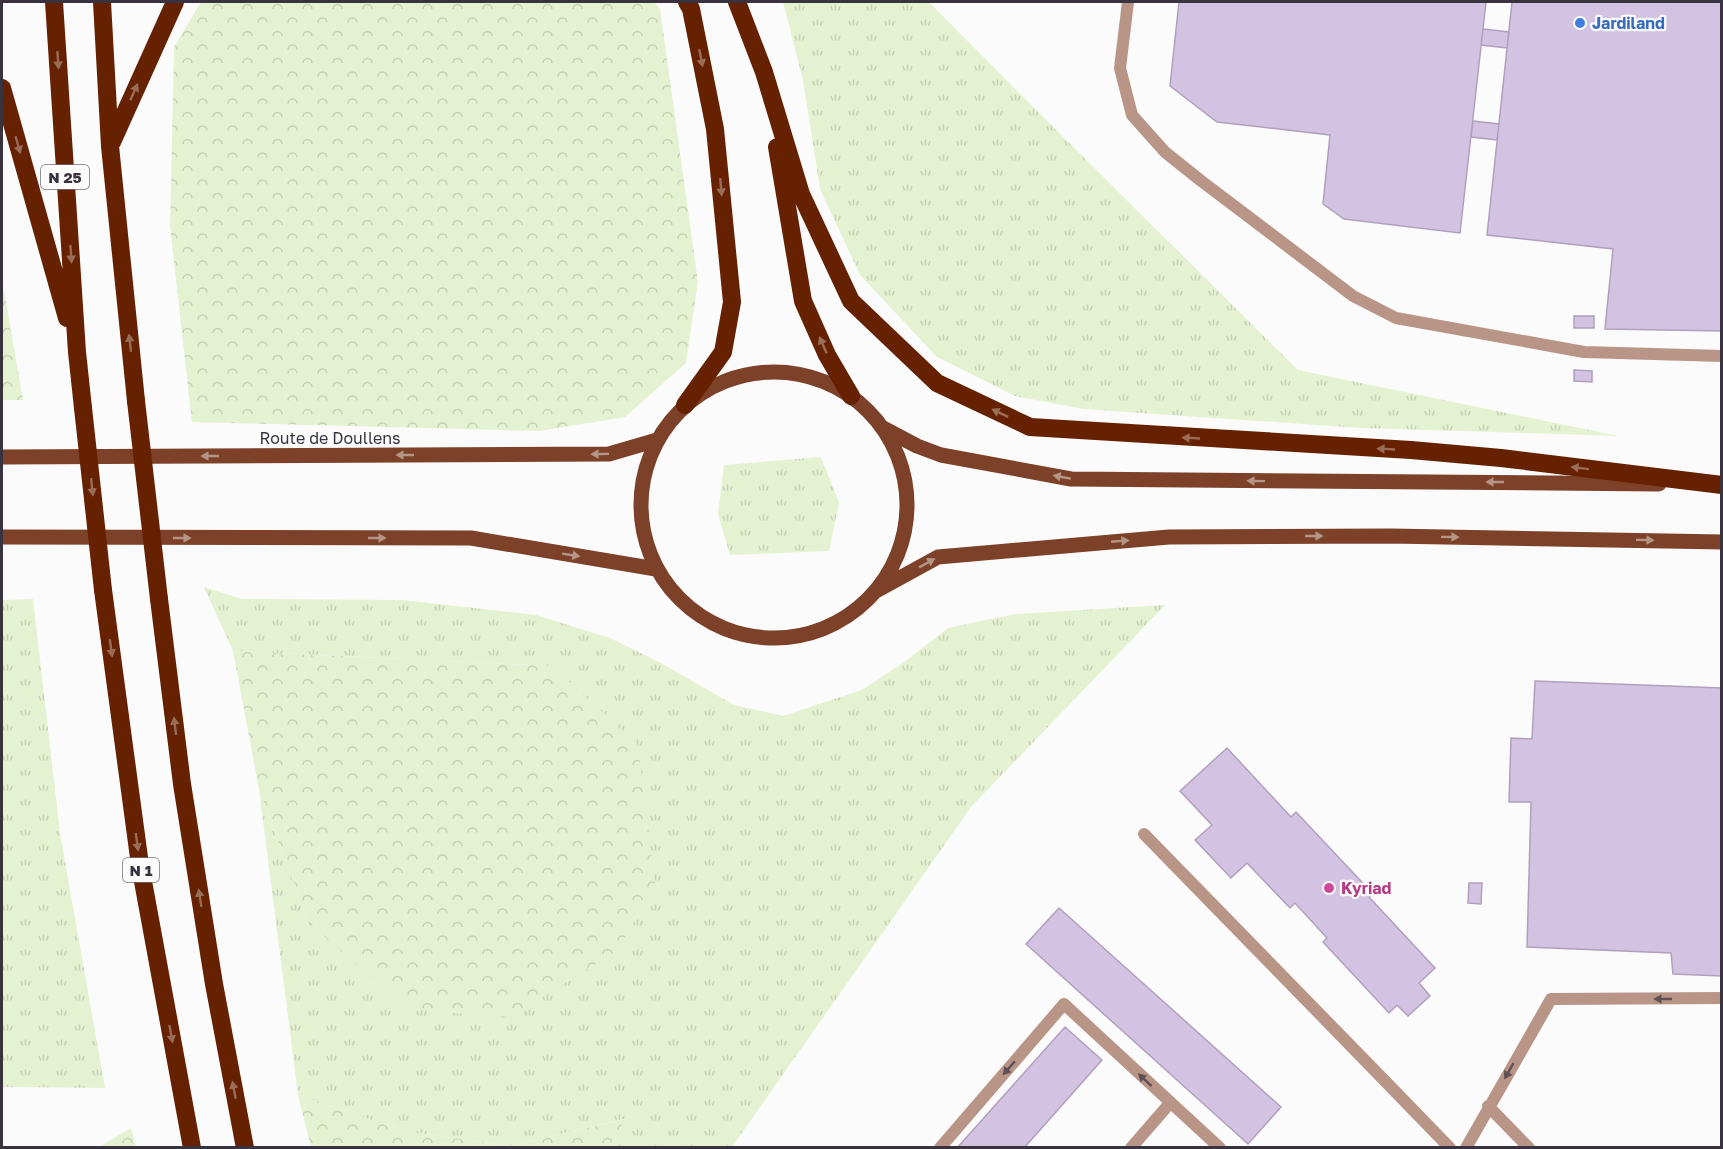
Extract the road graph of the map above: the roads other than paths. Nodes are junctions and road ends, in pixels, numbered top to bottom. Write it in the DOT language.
graph roads {
  1 [pos="54,2"];
  2 [pos="102,2"];
  3 [pos="175,2"];
  4 [pos="687,2"];
  5 [pos="737,2"];
  6 [pos="1128,2"];
  7 [pos="764,72"];
  8 [pos="2,88"];
  9 [pos="110,146"];
  10 [pos="77,352"];
  11 [pos="1722,356"];
  12 [pos="851,396"];
  13 [pos="685,405"];
  14 [pos="883,428"];
  15 [pos="657,440"];
  16 [pos="2,458"];
  17 [pos="1722,485"];
  18 [pos="2,537"];
  19 [pos="1722,542"];
  20 [pos="656,569"];
  21 [pos="103,590"];
  22 [pos="876,591"];
  23 [pos="1144,834"];
  24 [pos="1722,998"];
  25 [pos="1170,1103"];
  26 [pos="1488,1106"];
  27 [pos="192,1148"];
  28 [pos="245,1148"];
  29 [pos="940,1148"];
  30 [pos="1131,1148"];
  31 [pos="1220,1148"];
  32 [pos="1450,1148"];
  33 [pos="1466,1148"];
  34 [pos="1529,1148"];
  1 -- 10 [label="highway, N 25, one-way"];
  2 -- 9 [label="highway, N 25"];
  9 -- 3 [label="highway, one-way"];
  4 -- 13 [label="highway, one-way"];
  5 -- 7 [label="highway"];
  6 -- 11 [label="street"];
  12 -- 7 [label="highway, one-way"];
  17 -- 7 [label="highway, one-way"];
  8 -- 10 [label="highway, one-way"];
  28 -- 9 [label="highway, N 25, one-way, bridge"];
  10 -- 21 [label="highway, N 25, one-way, bridge"];
  12 -- 13 [label="main road"];
  12 -- 14 [label="main road"];
  13 -- 15 [label="main road"];
  17 -- 14 [label="main road, one-way"];
  14 -- 22 [label="main road"];
  15 -- 16 [label="main road, Route de Doullens, one-way"];
  15 -- 20 [label="main road"];
  18 -- 20 [label="main road, one-way"];
  22 -- 19 [label="main road, one-way"];
  20 -- 22 [label="main road"];
  21 -- 27 [label="highway, N 1, one-way"];
  23 -- 32 [label="street"];
  24 -- 26 [label="street, one-way"];
  25 -- 29 [label="street, one-way"];
  25 -- 30 [label="street"];
  25 -- 31 [label="street"];
  26 -- 33 [label="street"];
  26 -- 34 [label="street"];
}
